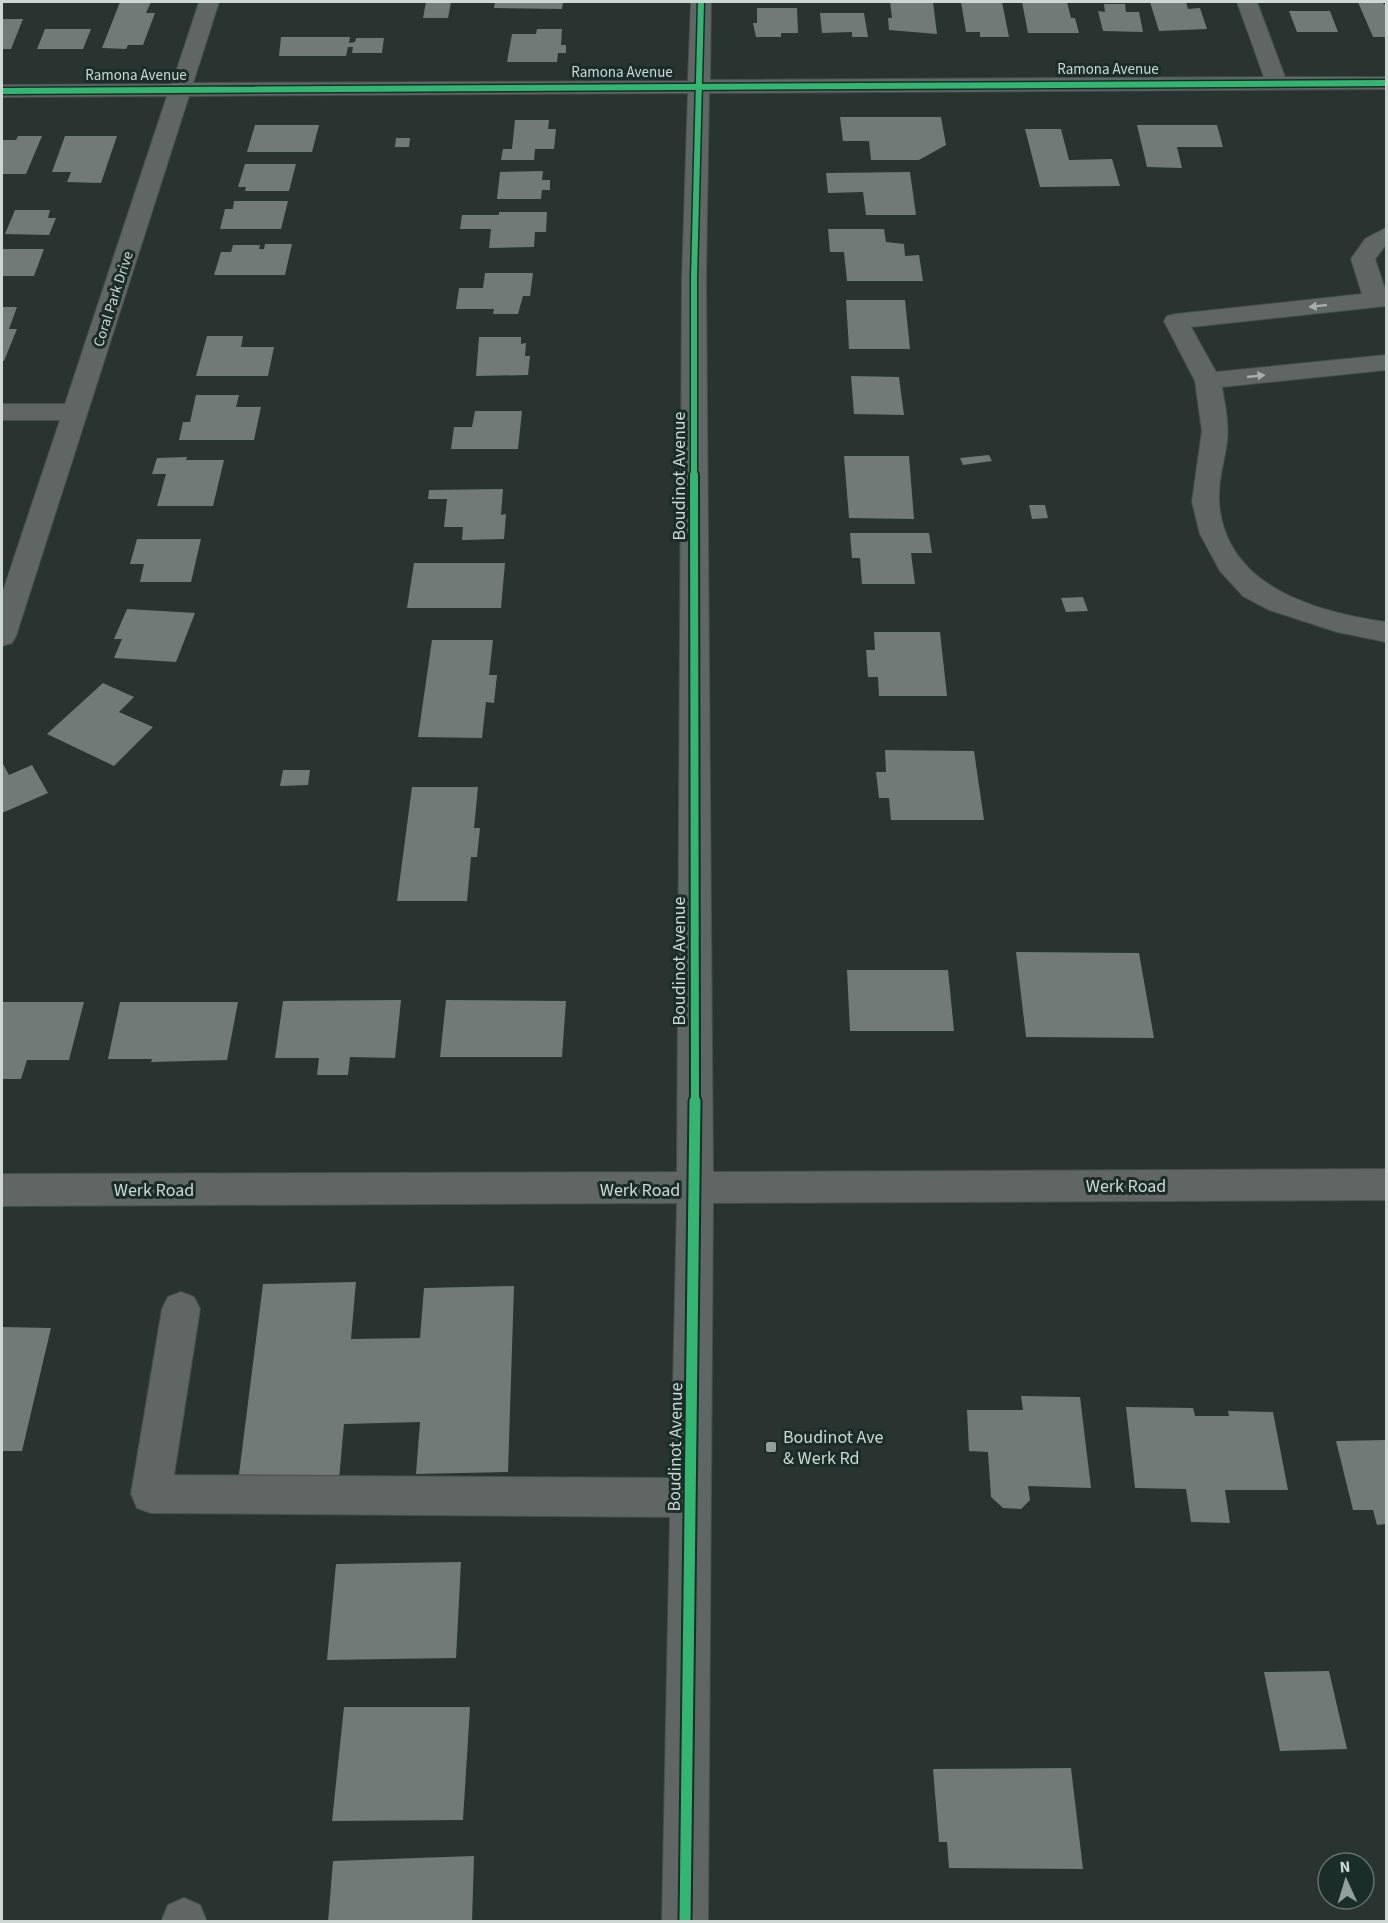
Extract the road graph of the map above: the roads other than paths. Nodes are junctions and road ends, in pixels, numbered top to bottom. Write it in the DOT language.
graph roads {
  1 [pos="209,2"];
  2 [pos="701,2"];
  3 [pos="1247,2"];
  4 [pos="1386,83"];
  5 [pos="1277,84"];
  6 [pos="701,86"];
  7 [pos="180,90"];
  8 [pos="2,91"];
  9 [pos="1386,235"];
  10 [pos="1381,300"];
  11 [pos="1386,362"];
  12 [pos="1208,381"];
  13 [pos="2,412"];
  14 [pos="76,412"];
  15 [pos="1386,632"];
  16 [pos="2,636"];
  17 [pos="1386,1185"];
  18 [pos="695,1190"];
  19 [pos="2,1191"];
  20 [pos="181,1309"];
  21 [pos="691,1498"];
  22 [pos="685,1922"];
  1 -- 7 [label="street, Coral Park Drive"];
  2 -- 6 [label="street, Boudinot Avenue"];
  3 -- 5 [label="street"];
  4 -- 5 [label="street, Ramona Avenue"];
  5 -- 6 [label="street, Ramona Avenue"];
  6 -- 7 [label="street, Ramona Avenue"];
  6 -- 18 [label="street, Boudinot Avenue"];
  7 -- 8 [label="street, Ramona Avenue"];
  7 -- 14 [label="street, Coral Park Drive"];
  9 -- 10 [label="street"];
  10 -- 12 [label="street, one-way"];
  12 -- 11 [label="street, one-way"];
  12 -- 15 [label="street"];
  13 -- 14 [label="street"];
  14 -- 16 [label="street, Coral Park Drive"];
  17 -- 18 [label="street, Werk Road"];
  18 -- 19 [label="street, Werk Road"];
  18 -- 21 [label="street, Boudinot Avenue"];
  20 -- 21 [label="street"];
  21 -- 22 [label="street, Boudinot Avenue"];
}
